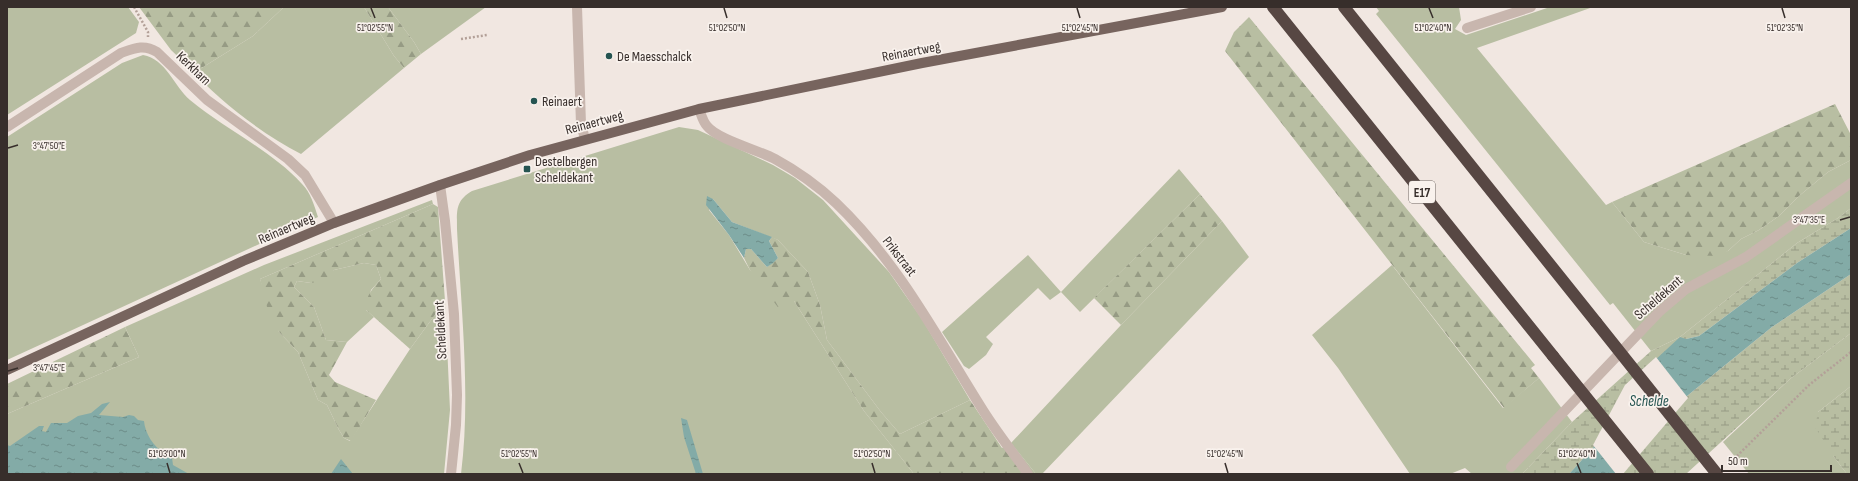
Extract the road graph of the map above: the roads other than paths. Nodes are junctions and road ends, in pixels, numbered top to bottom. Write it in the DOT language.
graph roads {
  1 [pos="577,7"];
  2 [pos="1222,7"];
  3 [pos="1273,7"];
  4 [pos="1531,7"];
  5 [pos="1348,12"];
  6 [pos="1467,28"];
  7 [pos="699,109"];
  8 [pos="7,127"];
  9 [pos="585,139"];
  10 [pos="1851,182"];
  11 [pos="440,185"];
  12 [pos="334,223"];
  13 [pos="7,370"];
  14 [pos="1511,467"];
  15 [pos="451,474"];
  16 [pos="1028,474"];
  17 [pos="1648,474"];
  18 [pos="1717,474"];
  1 -- 9 [label="street"];
  2 -- 7 [label="main road, Reinaertweg"];
  3 -- 17 [label="highway, E17, bridge"];
  4 -- 6 [label="street"];
  5 -- 18 [label="highway, bridge"];
  7 -- 9 [label="main road, Reinaertweg"];
  7 -- 16 [label="street, Prikstraat"];
  8 -- 12 [label="street, Kerkham"];
  9 -- 11 [label="main road, Reinaertweg"];
  10 -- 14 [label="street, Scheldekant"];
  11 -- 12 [label="main road, Reinaertweg"];
  11 -- 15 [label="street, Scheldekant"];
  12 -- 13 [label="main road, Reinaertweg"];
}
